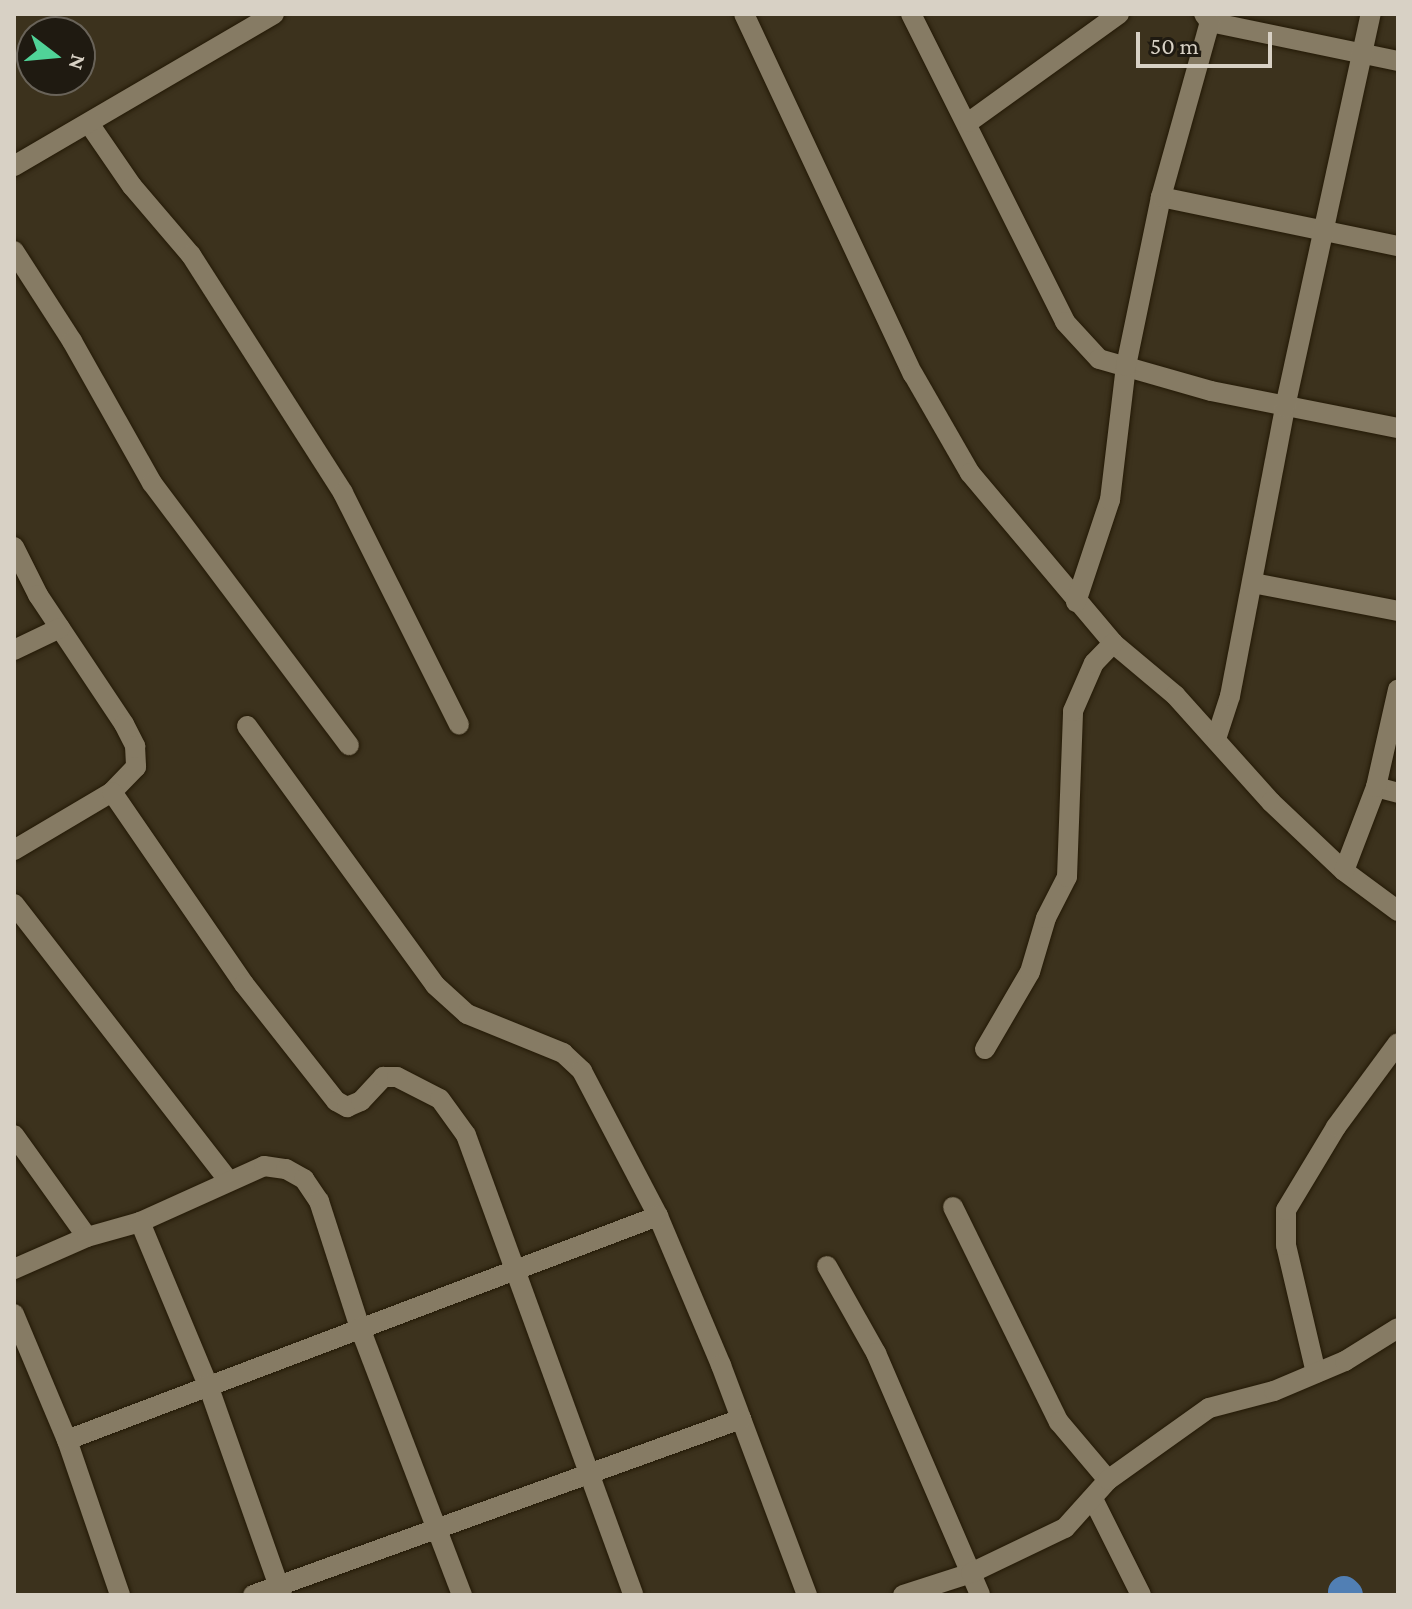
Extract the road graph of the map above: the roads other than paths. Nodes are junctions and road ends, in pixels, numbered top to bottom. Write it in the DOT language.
graph roads {
  1 [pos="274,14"];
  2 [pos="744,14"];
  3 [pos="911,14"];
  4 [pos="1119,14"];
  5 [pos="1371,14"];
  6 [pos="1207,18"];
  7 [pos="1361,56"];
  8 [pos="1398,61"];
  9 [pos="969,122"];
  10 [pos="90,125"];
  11 [pos="14,166"];
  12 [pos="1161,197"];
  13 [pos="1326,229"];
  14 [pos="1398,246"];
  15 [pos="14,251"];
  16 [pos="1126,366"];
  17 [pos="1285,407"];
  18 [pos="1398,428"];
  19 [pos="14,547"];
  20 [pos="1253,583"];
  21 [pos="1076,602"];
  22 [pos="1398,611"];
  23 [pos="60,628"];
  24 [pos="1113,643"];
  25 [pos="14,650"];
  26 [pos="1398,689"];
  27 [pos="459,725"];
  28 [pos="247,726"];
  29 [pos="1217,736"];
  30 [pos="349,745"];
  31 [pos="1376,787"];
  32 [pos="112,792"];
  33 [pos="1398,793"];
  34 [pos="14,850"];
  35 [pos="1344,871"];
  36 [pos="14,904"];
  37 [pos="1398,911"];
  38 [pos="1398,1043"];
  39 [pos="985,1049"];
  40 [pos="14,1135"];
  41 [pos="227,1179"];
  42 [pos="953,1207"];
  43 [pos="658,1216"];
  44 [pos="140,1222"];
  45 [pos="87,1237"];
  46 [pos="827,1266"];
  47 [pos="14,1269"];
  48 [pos="517,1269"];
  49 [pos="14,1314"];
  50 [pos="360,1328"];
  51 [pos="1398,1328"];
  52 [pos="1316,1373"];
  53 [pos="208,1385"];
  54 [pos="741,1419"];
  55 [pos="67,1440"];
  56 [pos="590,1476"];
  57 [pos="1108,1480"];
  58 [pos="1093,1499"];
  59 [pos="436,1525"];
  60 [pos="971,1573"];
  61 [pos="280,1590"];
  62 [pos="120,1595"];
  63 [pos="253,1595"];
  64 [pos="462,1595"];
  65 [pos="633,1595"];
  66 [pos="807,1595"];
  67 [pos="903,1595"];
  68 [pos="980,1595"];
  69 [pos="1141,1595"];
  1 -- 10 [label="street"];
  2 -- 21 [label="street"];
  3 -- 9 [label="street"];
  4 -- 9 [label="street"];
  5 -- 7 [label="street"];
  6 -- 7 [label="street"];
  6 -- 12 [label="street"];
  7 -- 8 [label="street"];
  7 -- 13 [label="street"];
  9 -- 16 [label="street"];
  10 -- 11 [label="street"];
  10 -- 27 [label="street"];
  12 -- 13 [label="street"];
  12 -- 16 [label="street"];
  13 -- 14 [label="street"];
  13 -- 17 [label="street"];
  15 -- 30 [label="street"];
  16 -- 17 [label="street"];
  16 -- 21 [label="street"];
  17 -- 18 [label="street"];
  17 -- 20 [label="street"];
  19 -- 23 [label="street"];
  20 -- 22 [label="street"];
  20 -- 29 [label="street"];
  21 -- 24 [label="street"];
  23 -- 25 [label="street"];
  23 -- 32 [label="street"];
  24 -- 29 [label="street"];
  24 -- 39 [label="street"];
  26 -- 31 [label="street"];
  28 -- 43 [label="street"];
  29 -- 35 [label="street"];
  31 -- 33 [label="street"];
  31 -- 35 [label="street"];
  32 -- 34 [label="street"];
  32 -- 48 [label="street"];
  35 -- 37 [label="street"];
  36 -- 41 [label="street"];
  38 -- 52 [label="street"];
  40 -- 45 [label="street"];
  41 -- 44 [label="street"];
  41 -- 50 [label="street"];
  42 -- 57 [label="street"];
  43 -- 48 [label="street"];
  43 -- 54 [label="street"];
  44 -- 45 [label="street"];
  44 -- 53 [label="street"];
  45 -- 47 [label="street"];
  46 -- 60 [label="street"];
  48 -- 50 [label="street"];
  48 -- 56 [label="street"];
  49 -- 55 [label="street"];
  50 -- 53 [label="street"];
  50 -- 59 [label="street"];
  51 -- 52 [label="street"];
  52 -- 57 [label="street"];
  53 -- 55 [label="street"];
  53 -- 61 [label="street"];
  54 -- 56 [label="street"];
  54 -- 66 [label="street"];
  55 -- 62 [label="street"];
  56 -- 59 [label="street"];
  56 -- 65 [label="street"];
  57 -- 58 [label="street"];
  58 -- 60 [label="street"];
  58 -- 69 [label="street"];
  59 -- 61 [label="street"];
  59 -- 64 [label="street"];
  60 -- 67 [label="street"];
  60 -- 68 [label="street"];
  61 -- 63 [label="street"];
}
